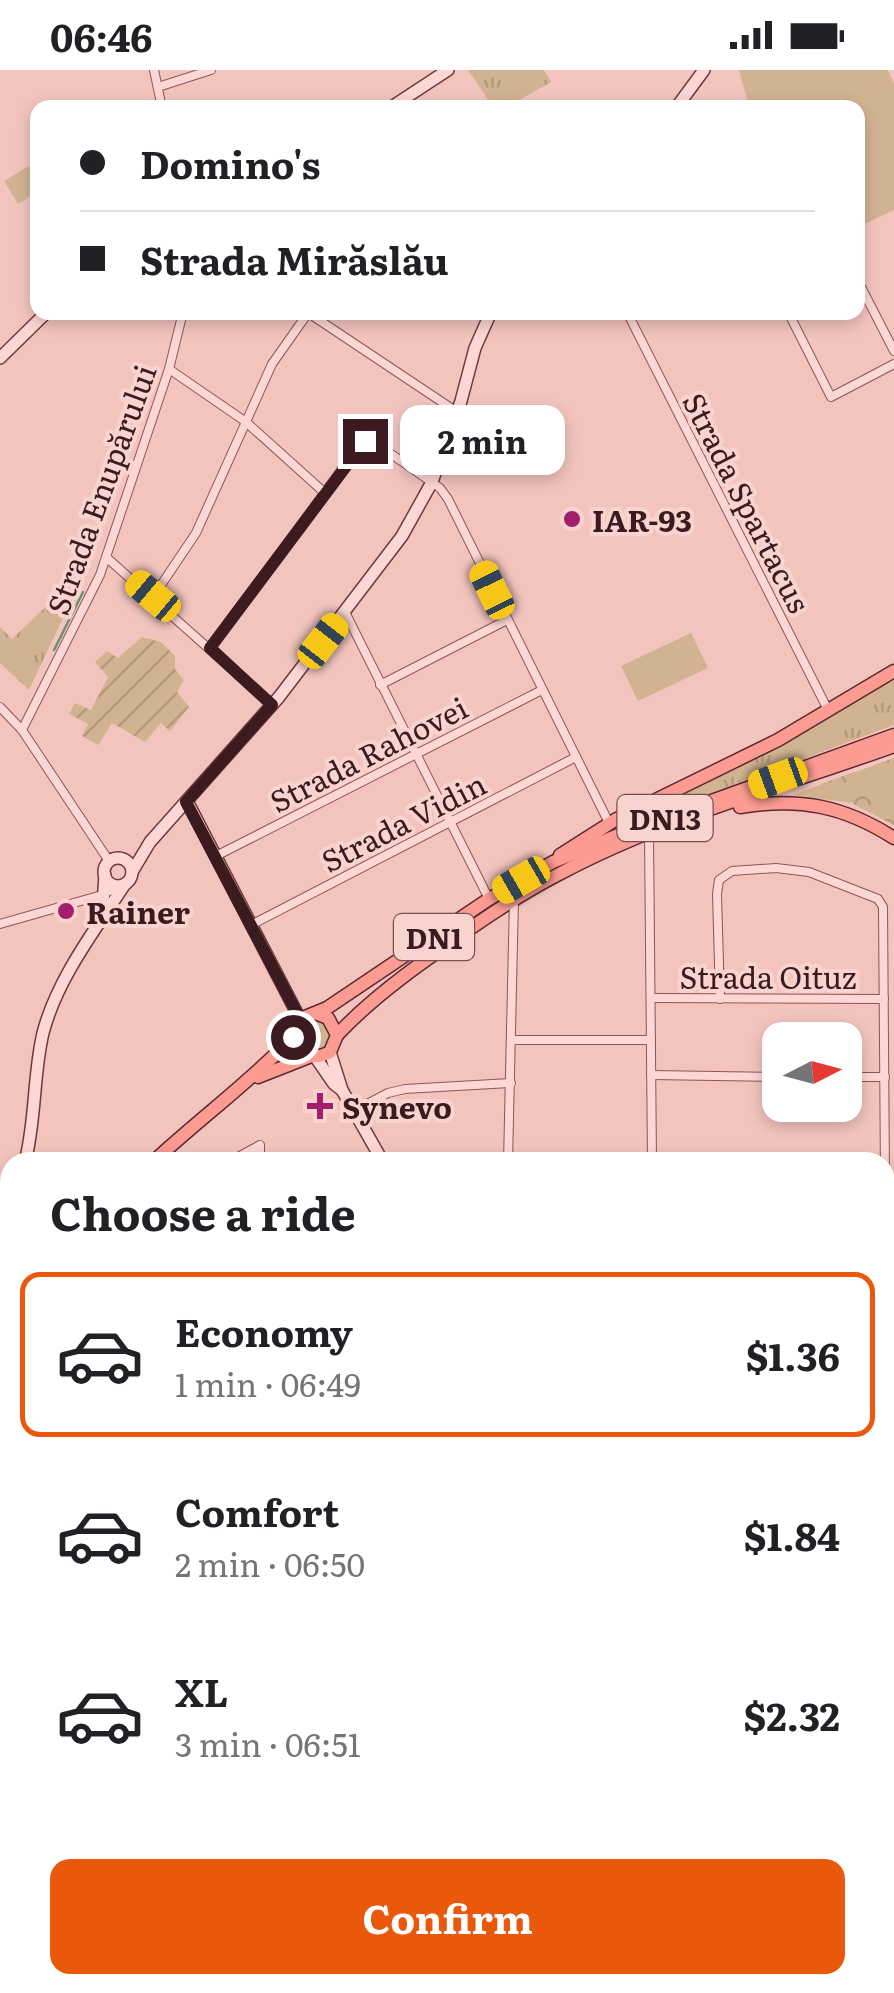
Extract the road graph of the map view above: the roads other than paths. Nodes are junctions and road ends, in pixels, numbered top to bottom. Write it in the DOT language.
graph roads {
  1 [pos="154,70"];
  2 [pos="211,70"];
  3 [pos="448,70"];
  4 [pos="704,70"];
  5 [pos="158,87"];
  6 [pos="160,100"];
  7 [pos="402,100"];
  8 [pos="683,100"];
  9 [pos="865,295"];
  10 [pos="38,320"];
  11 [pos="181,320"];
  12 [pos="303,320"];
  13 [pos="319,320"];
  14 [pos="487,320"];
  15 [pos="630,320"];
  16 [pos="792,320"];
  17 [pos="2,351"];
  18 [pos="894,351"];
  19 [pos="894,364"];
  20 [pos="169,369"];
  21 [pos="457,412"];
  22 [pos="246,422"];
  23 [pos="432,482"];
  24 [pos="326,494"];
  25 [pos="106,558"];
  26 [pos="153,596"];
  27 [pos="345,612"];
  28 [pos="507,620"];
  29 [pos="210,648"];
  30 [pos="894,671"];
  31 [pos="380,685"];
  32 [pos="542,690"];
  33 [pos="272,705"];
  34 [pos="0,707"];
  35 [pos="828,711"];
  36 [pos="22,730"];
  37 [pos="894,735"];
  38 [pos="894,746"];
  39 [pos="415,754"];
  40 [pos="576,757"];
  41 [pos="186,802"];
  42 [pos="704,814"];
  43 [pos="450,821"];
  44 [pos="609,823"];
  45 [pos="649,834"];
  46 [pos="894,838"];
  47 [pos="150,842"];
  48 [pos="216,856"];
  49 [pos="554,862"];
  50 [pos="109,866"];
  51 [pos="132,872"];
  52 [pos="121,885"];
  53 [pos="102,895"];
  54 [pos="86,898"];
  55 [pos="489,898"];
  56 [pos="514,899"];
  57 [pos="102,918"];
  58 [pos="0,924"];
  59 [pos="251,925"];
  60 [pos="651,998"];
  61 [pos="720,998"];
  62 [pos="884,999"];
  63 [pos="315,1013"];
  64 [pos="300,1019"];
  65 [pos="337,1035"];
  66 [pos="293,1037"];
  67 [pos="512,1040"];
  68 [pos="651,1040"];
  69 [pos="318,1056"];
  70 [pos="651,1075"];
  71 [pos="762,1077"];
  72 [pos="862,1077"];
  73 [pos="885,1077"];
  74 [pos="252,1080"];
  75 [pos="510,1083"];
  76 [pos="354,1111"];
  77 [pos="26,1152"];
  78 [pos="164,1152"];
  79 [pos="377,1152"];
  80 [pos="508,1152"];
  81 [pos="652,1152"];
  82 [pos="885,1152"];
  1 -- 5 [label="street"];
  2 -- 5 [label="street"];
  3 -- 7 [label="street"];
  4 -- 8 [label="street"];
  5 -- 6 [label="street"];
  9 -- 18 [label="street"];
  10 -- 17 [label="street"];
  11 -- 20 [label="street, Strada Enupărului"];
  12 -- 22 [label="street"];
  13 -- 21 [label="street"];
  14 -- 21 [label="street"];
  15 -- 35 [label="street, Strada Spartacus"];
  16 -- 19 [label="street"];
  20 -- 22 [label="street"];
  20 -- 25 [label="street, Strada Enupărului"];
  21 -- 23 [label="street"];
  22 -- 24 [label="street"];
  22 -- 26 [label="street"];
  23 -- 24 [label="street"];
  23 -- 27 [label="street"];
  23 -- 28 [label="street"];
  24 -- 29 [label="street"];
  25 -- 26 [label="street"];
  25 -- 36 [label="street, Strada Enupărului"];
  26 -- 29 [label="street"];
  27 -- 31 [label="street"];
  27 -- 33 [label="street"];
  28 -- 31 [label="street"];
  28 -- 32 [label="street"];
  29 -- 33 [label="street"];
  30 -- 35 [label="main road, DN1"];
  31 -- 39 [label="street"];
  32 -- 39 [label="street, Strada Rahovei"];
  32 -- 40 [label="street"];
  33 -- 41 [label="street"];
  34 -- 36 [label="street"];
  35 -- 44 [label="main road, DN1"];
  36 -- 50 [label="street"];
  37 -- 49 [label="main road, DN13"];
  38 -- 42 [label="main road, DN13"];
  39 -- 43 [label="street"];
  39 -- 48 [label="street, Strada Rahovei"];
  40 -- 43 [label="street, Strada Vidin"];
  40 -- 44 [label="street"];
  41 -- 47 [label="street"];
  41 -- 48 [label="street"];
  42 -- 45 [label="main road, DN1"];
  42 -- 46 [label="main road, DN1"];
  43 -- 55 [label="street"];
  43 -- 59 [label="street, Strada Vidin"];
  44 -- 49 [label="main road, DN1"];
  45 -- 56 [label="main road, DN1"];
  45 -- 60 [label="street"];
  47 -- 50 [label="street"];
  47 -- 51 [label="street"];
  48 -- 59 [label="street"];
  49 -- 55 [label="main road, DN1"];
  50 -- 51 [label="street"];
  50 -- 52 [label="street"];
  50 -- 53 [label="street"];
  50 -- 54 [label="street"];
  51 -- 52 [label="street"];
  52 -- 53 [label="street"];
  52 -- 57 [label="street"];
  53 -- 54 [label="street"];
  53 -- 57 [label="street"];
  54 -- 57 [label="street"];
  54 -- 58 [label="street"];
  55 -- 63 [label="main road, DN1"];
  56 -- 65 [label="main road, DN1"];
  56 -- 67 [label="street"];
  57 -- 77 [label="street"];
  59 -- 64 [label="street"];
  60 -- 61 [label="street, Strada Oituz"];
  60 -- 68 [label="street"];
  61 -- 62 [label="street, Strada Oituz"];
  61 -- 62 [label="street"];
  62 -- 73 [label="street"];
  63 -- 64 [label="main road, DN1"];
  63 -- 65 [label="main road"];
  64 -- 66 [label="main road"];
  65 -- 69 [label="main road, DN1"];
  66 -- 69 [label="main road"];
  66 -- 74 [label="main road"];
  67 -- 68 [label="street"];
  67 -- 75 [label="street"];
  68 -- 70 [label="street"];
  69 -- 74 [label="main road"];
  69 -- 76 [label="street"];
  70 -- 71 [label="street"];
  70 -- 81 [label="street"];
  72 -- 73 [label="street"];
  73 -- 82 [label="street"];
  74 -- 78 [label="main road"];
  75 -- 76 [label="street"];
  75 -- 80 [label="street"];
  76 -- 79 [label="street"];
}
